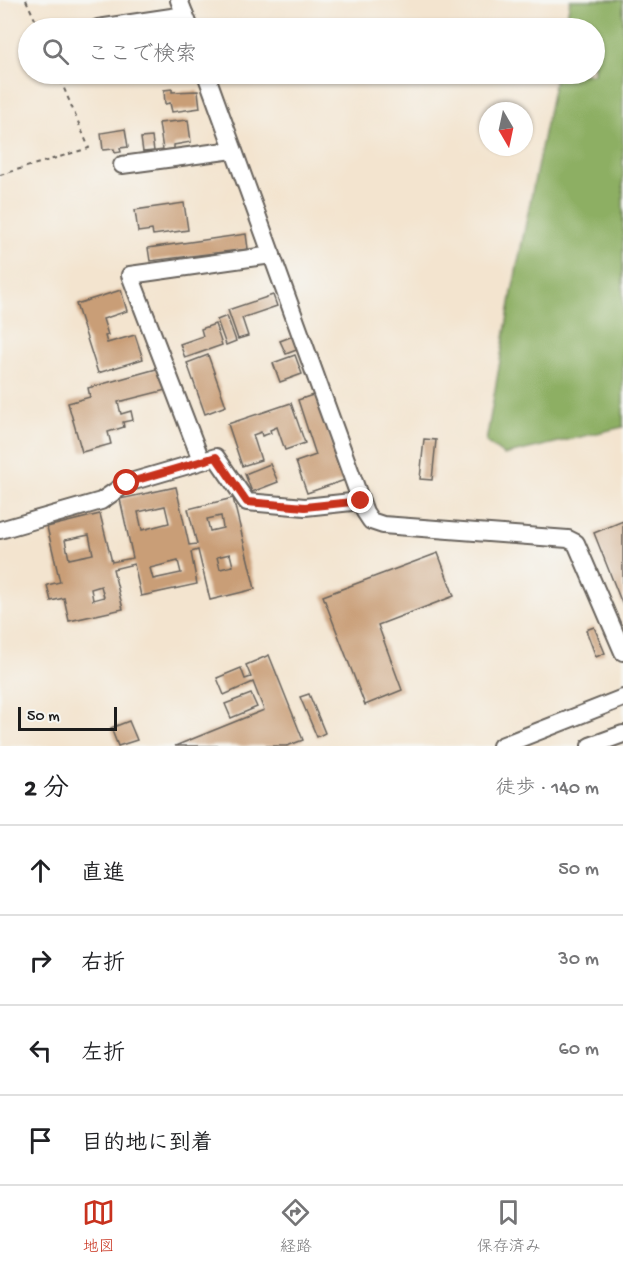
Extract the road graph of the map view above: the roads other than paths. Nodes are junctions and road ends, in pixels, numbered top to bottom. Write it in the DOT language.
graph roads {
  1 [pos="185,14"];
  2 [pos="160,18"];
  3 [pos="210,84"];
  4 [pos="233,150"];
  5 [pos="122,165"];
  6 [pos="272,255"];
  7 [pos="201,460"];
  8 [pos="361,501"];
  9 [pos="0,530"];
  10 [pos="623,652"];
  11 [pos="623,698"];
  12 [pos="623,734"];
  13 [pos="533,740"];
  14 [pos="501,746"];
  15 [pos="590,746"];
  1 -- 2 [label="street"];
  3 -- 4 [label="street"];
  4 -- 5 [label="street"];
  4 -- 6 [label="street"];
  6 -- 7 [label="street"];
  6 -- 8 [label="street"];
  7 -- 8 [label="street"];
  7 -- 9 [label="street"];
  8 -- 10 [label="street"];
  11 -- 13 [label="street"];
  12 -- 15 [label="street"];
  13 -- 14 [label="street"];
}
